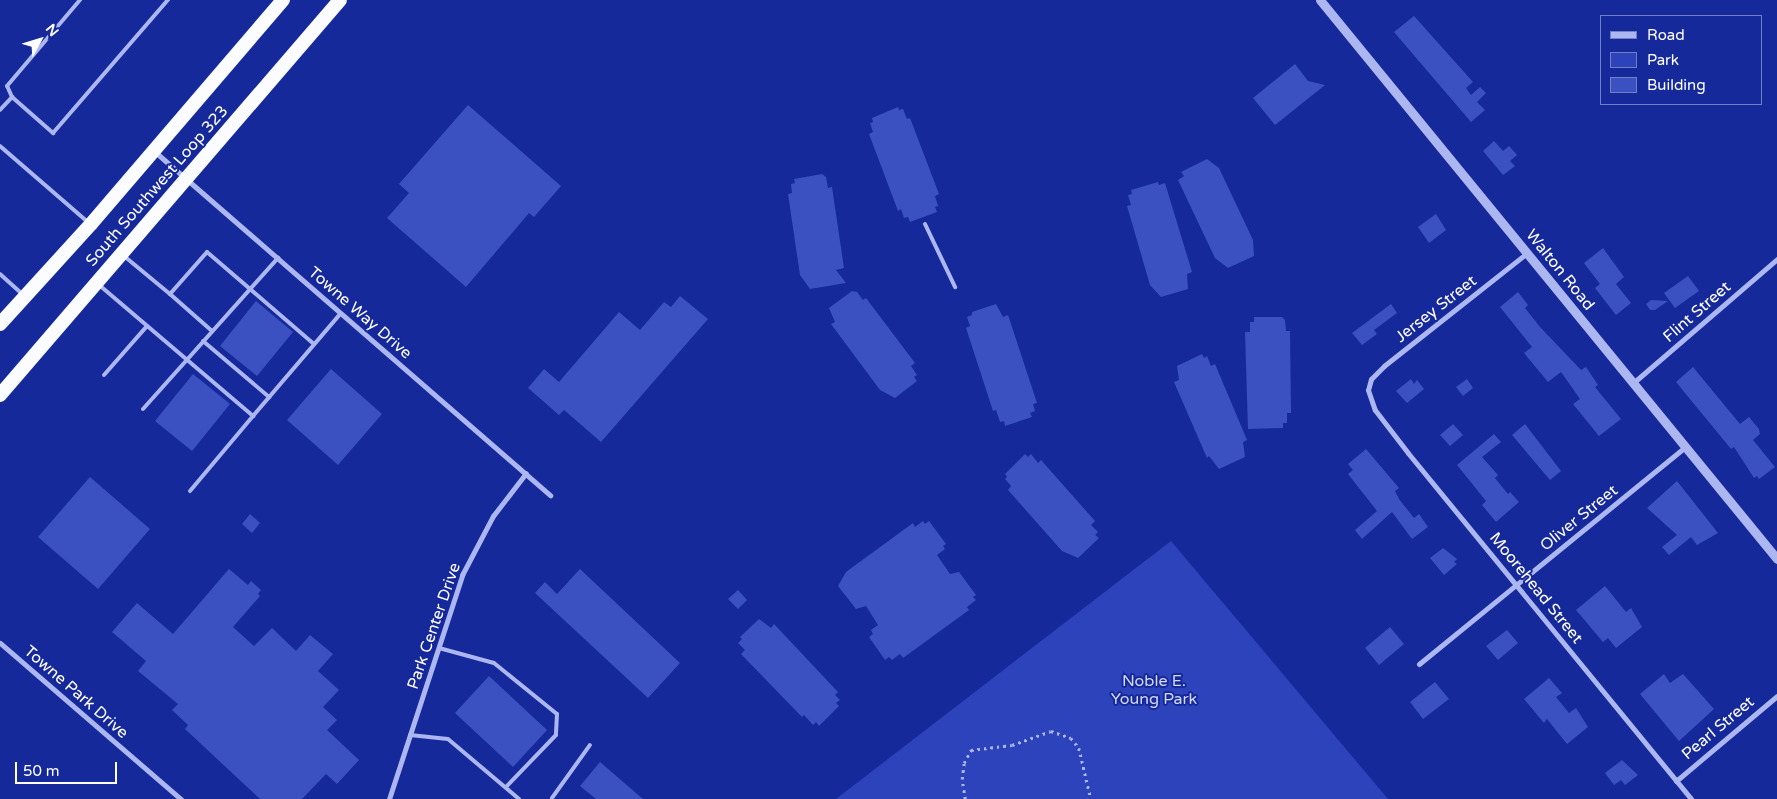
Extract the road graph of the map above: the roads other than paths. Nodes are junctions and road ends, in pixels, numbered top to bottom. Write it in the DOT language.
graph roads {
  1 [pos="80,0"];
  2 [pos="168,0"];
  3 [pos="283,0"];
  4 [pos="340,0"];
  5 [pos="1320,0"];
  6 [pos="12,96"];
  7 [pos="0,110"];
  8 [pos="0,146"];
  9 [pos="154,150"];
  10 [pos="186,178"];
  11 [pos="91,224"];
  12 [pos="925,224"];
  13 [pos="1527,253"];
  14 [pos="121,254"];
  15 [pos="278,258"];
  16 [pos="1777,259"];
  17 [pos="0,274"];
  18 [pos="96,283"];
  19 [pos="955,287"];
  20 [pos="250,289"];
  21 [pos="170,294"];
  22 [pos="25,296"];
  23 [pos="340,313"];
  24 [pos="0,324"];
  25 [pos="147,326"];
  26 [pos="212,331"];
  27 [pos="203,341"];
  28 [pos="314,344"];
  29 [pos="186,360"];
  30 [pos="104,375"];
  31 [pos="1634,383"];
  32 [pos="1368,390"];
  33 [pos="0,394"];
  34 [pos="269,397"];
  35 [pos="143,409"];
  36 [pos="253,416"];
  37 [pos="1685,447"];
  38 [pos="526,473"];
  39 [pos="190,491"];
  40 [pos="550,495"];
  41 [pos="1777,559"];
  42 [pos="1517,585"];
  43 [pos="0,643"];
  44 [pos="440,648"];
  45 [pos="1419,664"];
  46 [pos="1777,696"];
  47 [pos="410,735"];
  48 [pos="590,745"];
  49 [pos="1676,781"];
  50 [pos="506,788"];
  51 [pos="181,799"];
  52 [pos="389,799"];
  53 [pos="519,799"];
  54 [pos="548,799"];
  55 [pos="552,799"];
  56 [pos="1691,799"];
  1 -- 6 [label="lane"];
  2 -- 6 [label="lane"];
  3 -- 9 [label="highway, South Southwest Loop 323"];
  4 -- 10 [label="highway, South Southwest Loop 323"];
  5 -- 13 [label="street, Walton Road"];
  6 -- 7 [label="lane"];
  8 -- 11 [label="lane"];
  9 -- 10 [label="street, Towne Way Drive"];
  9 -- 11 [label="highway, South Southwest Loop 323"];
  10 -- 14 [label="highway, South Southwest Loop 323"];
  10 -- 15 [label="street, Towne Way Drive"];
  11 -- 22 [label="highway, South Southwest Loop 323"];
  12 -- 19 [label="lane"];
  13 -- 31 [label="street, Walton Road"];
  13 -- 32 [label="street, Jersey Street"];
  14 -- 18 [label="highway, South Southwest Loop 323"];
  14 -- 21 [label="lane"];
  15 -- 20 [label="lane"];
  15 -- 23 [label="street, Towne Way Drive"];
  16 -- 31 [label="street, Flint Street"];
  17 -- 22 [label="lane"];
  18 -- 25 [label="lane"];
  18 -- 33 [label="highway, South Southwest Loop 323"];
  20 -- 21 [label="lane"];
  20 -- 26 [label="lane"];
  20 -- 28 [label="lane"];
  21 -- 26 [label="lane"];
  22 -- 24 [label="highway, South Southwest Loop 323"];
  23 -- 28 [label="lane"];
  23 -- 38 [label="street, Towne Way Drive"];
  25 -- 29 [label="lane"];
  25 -- 30 [label="lane"];
  26 -- 27 [label="lane"];
  27 -- 29 [label="lane"];
  27 -- 34 [label="lane"];
  28 -- 34 [label="lane"];
  29 -- 35 [label="lane"];
  29 -- 36 [label="lane"];
  31 -- 37 [label="street, Walton Road"];
  32 -- 42 [label="street, Moorehead Street"];
  34 -- 36 [label="lane"];
  36 -- 39 [label="lane"];
  37 -- 41 [label="street, Walton Road"];
  37 -- 42 [label="street, Oliver Street"];
  38 -- 40 [label="street, Towne Way Drive"];
  38 -- 44 [label="street, Park Center Drive"];
  42 -- 45 [label="street, Oliver Street"];
  42 -- 49 [label="street, Moorehead Street"];
  43 -- 51 [label="street, Towne Park Drive"];
  44 -- 47 [label="street, Park Center Drive"];
  44 -- 50 [label="lane"];
  46 -- 49 [label="street, Pearl Street"];
  47 -- 50 [label="lane"];
  47 -- 52 [label="street, Park Center Drive"];
  48 -- 55 [label="lane"];
  49 -- 56 [label="street, Moorehead Street"];
  50 -- 53 [label="lane"];
  54 -- 55 [label="lane"];
}
